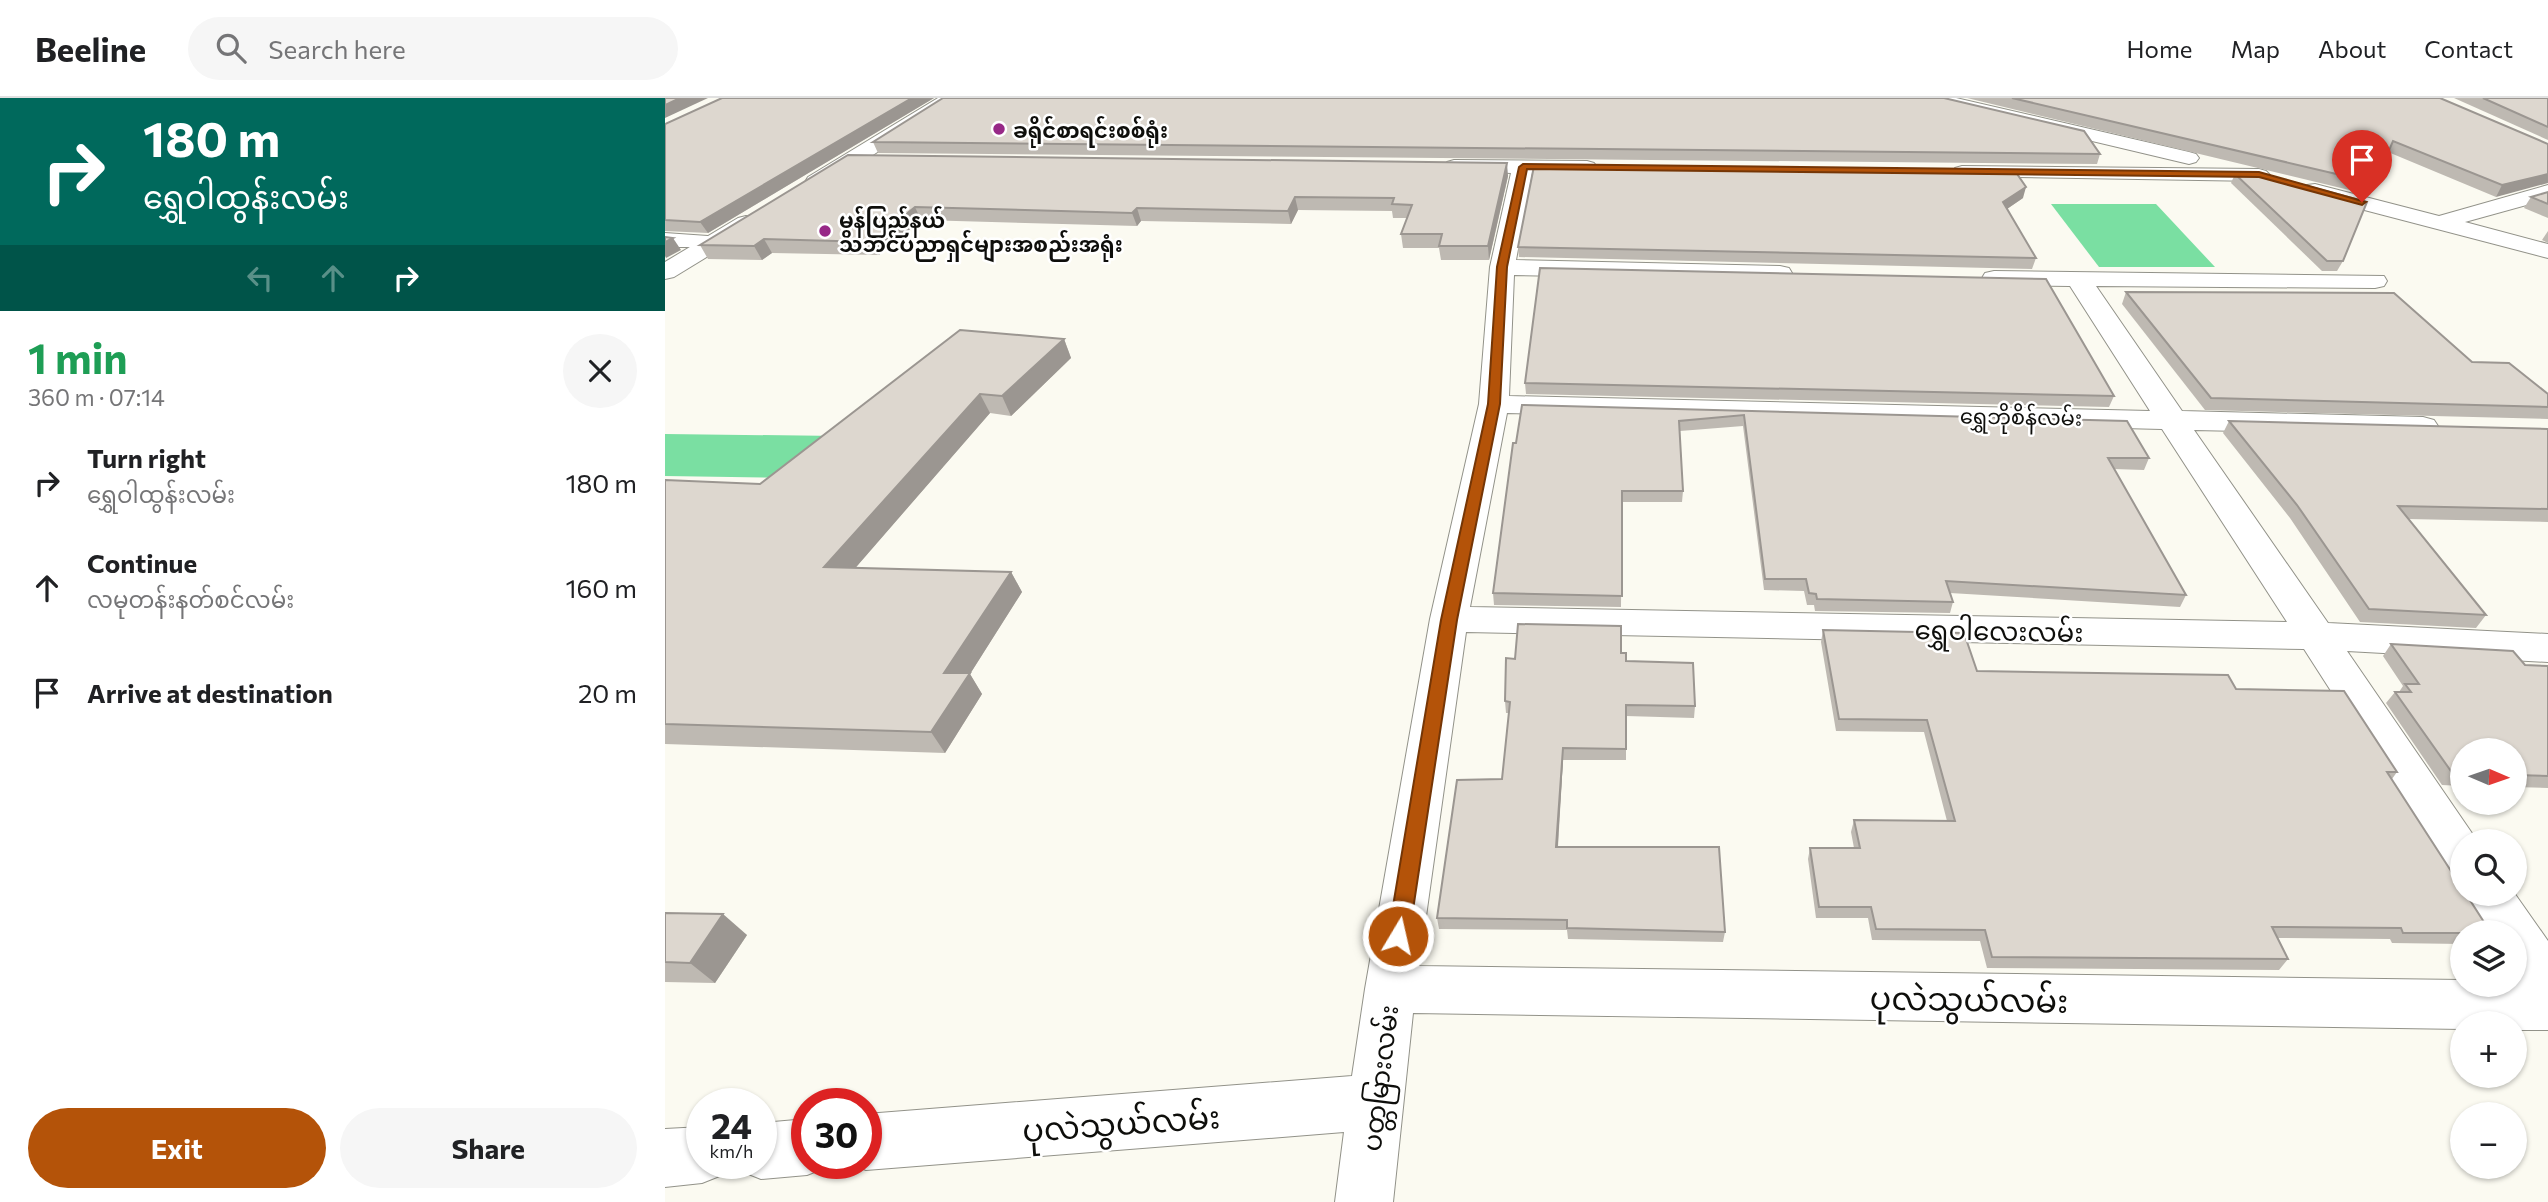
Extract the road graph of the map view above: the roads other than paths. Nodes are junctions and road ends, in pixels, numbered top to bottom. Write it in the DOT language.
graph roads {
  1 [pos="951,98"];
  2 [pos="1910,99"];
  3 [pos="1935,99"];
  4 [pos="854,159"];
  5 [pos="896,159"];
  6 [pos="1439,166"];
  7 [pos="1523,167"];
  8 [pos="1606,168"];
  9 [pos="1940,171"];
  10 [pos="2259,175"];
  11 [pos="2548,192"];
  12 [pos="796,193"];
  13 [pos="761,214"];
  14 [pos="2439,223"];
  15 [pos="665,240"];
  16 [pos="714,242"];
  17 [pos="2548,251"];
  18 [pos="1502,267"];
  19 [pos="665,272"];
  20 [pos="1804,274"];
  21 [pos="1969,277"];
  22 [pos="2079,280"];
  23 [pos="2375,281"];
  24 [pos="1494,404"];
  25 [pos="2171,419"];
  26 [pos="2450,427"];
  27 [pos="1449,620"];
  28 [pos="2314,636"];
  29 [pos="2548,648"];
  30 [pos="2450,838"];
  31 [pos="2527,952"];
  32 [pos="2548,983"];
  33 [pos="1390,989"];
  34 [pos="2548,1006"];
  35 [pos="1376,1102"];
  36 [pos="882,1141"];
  37 [pos="686,1156"];
  38 [pos="665,1158"];
  39 [pos="1364,1202"];
  1 -- 4 [label="street"];
  2 -- 3 [label="street"];
  3 -- 10 [label="street"];
  4 -- 5 [label="street"];
  4 -- 12 [label="street"];
  6 -- 7 [label="street"];
  7 -- 8 [label="street"];
  7 -- 18 [label="street, ပတ္တမြားလမ်း"];
  9 -- 10 [label="street"];
  10 -- 14 [label="street"];
  11 -- 14 [label="street"];
  13 -- 16 [label="street"];
  14 -- 17 [label="street"];
  15 -- 16 [label="street"];
  16 -- 19 [label="street"];
  18 -- 20 [label="street"];
  18 -- 24 [label="street, ပတ္တမြားလမ်း"];
  21 -- 22 [label="street"];
  22 -- 23 [label="street"];
  22 -- 25 [label="street"];
  24 -- 25 [label="street, ရွှေဘိုစိန်လမ်း"];
  24 -- 27 [label="street, ပတ္တမြားလမ်း"];
  25 -- 26 [label="street, ရွှေဘိုစိန်လမ်း"];
  25 -- 28 [label="street"];
  27 -- 28 [label="street, ရွှေဝါလေးလမ်း"];
  27 -- 33 [label="street, ပတ္တမြားလမ်း"];
  28 -- 29 [label="street, ရွှေဝါလေးလမ်း"];
  28 -- 30 [label="street"];
  31 -- 32 [label="street"];
  33 -- 34 [label="street, ပုလဲသွယ်လမ်း"];
  33 -- 35 [label="street, ပတ္တမြားလမ်း"];
  35 -- 36 [label="street, ပုလဲသွယ်လမ်း"];
  35 -- 39 [label="street, ပတ္တမြားလမ်း"];
  37 -- 38 [label="street"];
}
